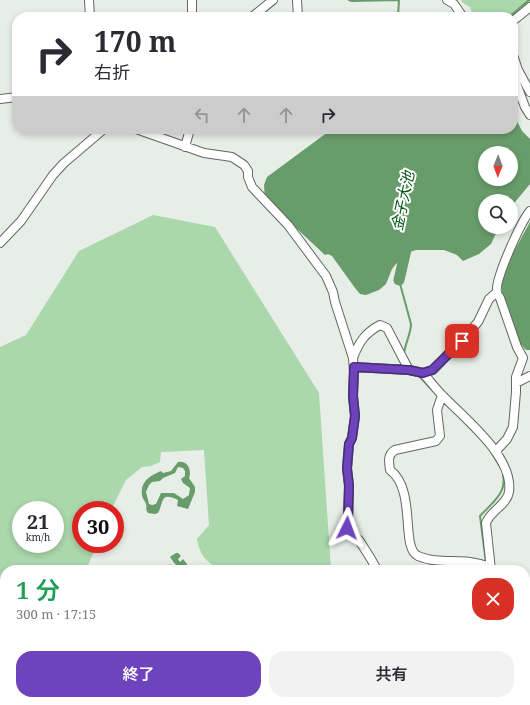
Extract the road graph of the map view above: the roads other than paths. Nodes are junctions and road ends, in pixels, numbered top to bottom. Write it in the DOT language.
graph roads {
  1 [pos="89,0"];
  2 [pos="192,0"];
  3 [pos="273,0"];
  4 [pos="297,0"];
  5 [pos="447,0"];
  6 [pos="530,8"];
  7 [pos="90,12"];
  8 [pos="192,12"];
  9 [pos="258,12"];
  10 [pos="298,12"];
  11 [pos="460,12"];
  12 [pos="518,17"];
  13 [pos="518,70"];
  14 [pos="518,88"];
  15 [pos="530,92"];
  16 [pos="12,98"];
  17 [pos="0,99"];
  18 [pos="530,115"];
  19 [pos="98,134"];
  20 [pos="150,134"];
  21 [pos="189,134"];
  22 [pos="185,147"];
  23 [pos="530,211"];
  24 [pos="0,243"];
  25 [pos="497,292"];
  26 [pos="353,358"];
  27 [pos="354,367"];
  28 [pos="409,370"];
  29 [pos="423,373"];
  30 [pos="530,376"];
  31 [pos="516,383"];
  32 [pos="441,399"];
  33 [pos="496,451"];
  34 [pos="374,565"];
  35 [pos="480,565"];
  36 [pos="491,565"];
  1 -- 7 [label="street"];
  2 -- 8 [label="street"];
  3 -- 9 [label="street"];
  4 -- 10 [label="street"];
  5 -- 11 [label="street"];
  6 -- 12 [label="street"];
  13 -- 15 [label="street"];
  14 -- 18 [label="street"];
  16 -- 17 [label="street"];
  19 -- 24 [label="street"];
  20 -- 22 [label="street"];
  21 -- 22 [label="street"];
  22 -- 26 [label="street"];
  23 -- 25 [label="street"];
  25 -- 29 [label="street"];
  25 -- 31 [label="street"];
  26 -- 27 [label="street"];
  26 -- 28 [label="street"];
  27 -- 28 [label="street"];
  27 -- 34 [label="street"];
  28 -- 29 [label="street"];
  29 -- 32 [label="street"];
  30 -- 31 [label="street"];
  31 -- 33 [label="street"];
  32 -- 33 [label="street"];
  32 -- 35 [label="street"];
  33 -- 36 [label="street"];
}
